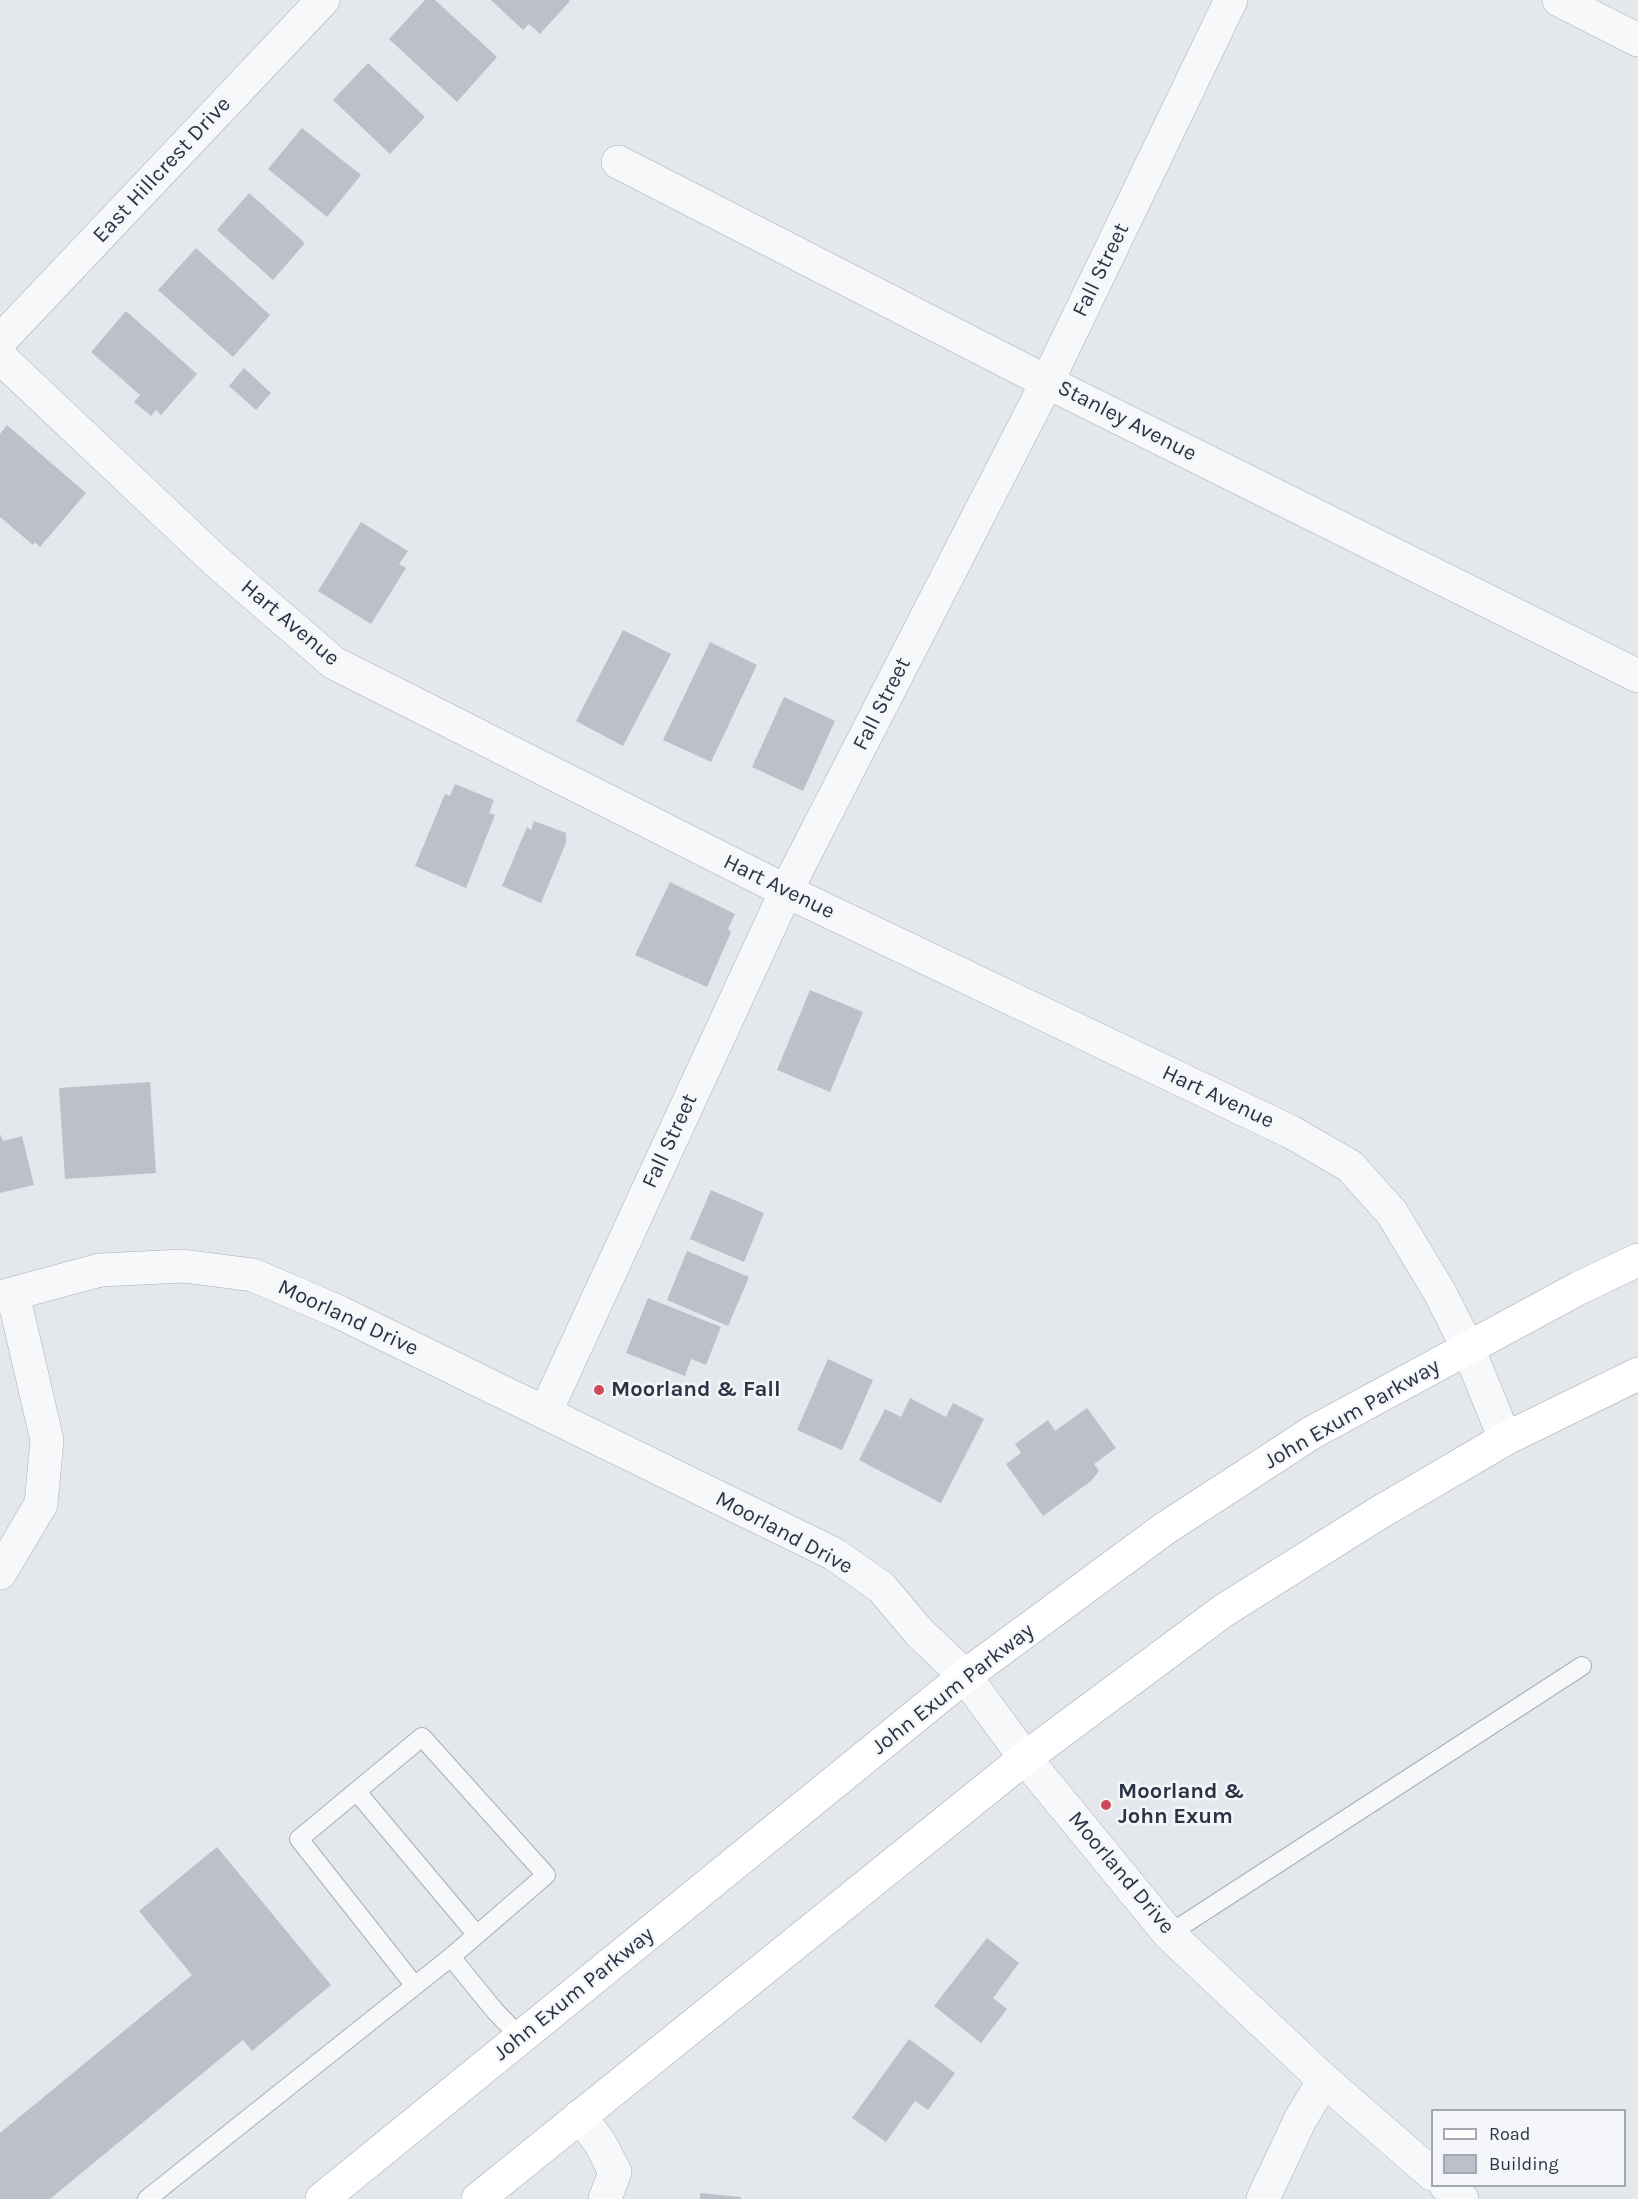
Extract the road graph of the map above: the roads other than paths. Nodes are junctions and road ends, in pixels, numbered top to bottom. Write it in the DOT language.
graph roads {
  1 [pos="323,0"];
  2 [pos="1231,0"];
  3 [pos="1559,0"];
  4 [pos="1638,40"];
  5 [pos="618,162"];
  6 [pos="0,341"];
  7 [pos="0,357"];
  8 [pos="1047,382"];
  9 [pos="1638,676"];
  10 [pos="786,891"];
  11 [pos="1638,1260"];
  12 [pos="6,1296"];
  13 [pos="1468,1347"];
  14 [pos="1638,1374"];
  15 [pos="544,1413"];
  16 [pos="1505,1439"];
  17 [pos="0,1573"];
  18 [pos="1582,1666"];
  19 [pos="965,1676"];
  20 [pos="1025,1758"];
  21 [pos="357,1792"];
  22 [pos="476,1934"];
  23 [pos="1169,1934"];
  24 [pos="451,1957"];
  25 [pos="415,1986"];
  26 [pos="521,2038"];
  27 [pos="1324,2080"];
  28 [pos="580,2115"];
  29 [pos="1431,2173"];
  30 [pos="1447,2187"];
  31 [pos="147,2199"];
  32 [pos="322,2199"];
  33 [pos="478,2199"];
  34 [pos="605,2199"];
  35 [pos="1263,2199"];
  36 [pos="1462,2199"];
  1 -- 6 [label="street, East Hillcrest Drive"];
  2 -- 8 [label="street, Fall Street"];
  3 -- 4 [label="street"];
  5 -- 8 [label="street, Stanley Avenue"];
  7 -- 10 [label="street, Hart Avenue"];
  8 -- 9 [label="street, Stanley Avenue"];
  8 -- 10 [label="street, Fall Street"];
  10 -- 13 [label="street, Hart Avenue"];
  10 -- 15 [label="street, Fall Street"];
  11 -- 13 [label="main road, John Exum Parkway"];
  12 -- 15 [label="street, Moorland Drive"];
  12 -- 17 [label="street"];
  13 -- 16 [label="street, Hart Avenue"];
  13 -- 19 [label="main road, John Exum Parkway"];
  14 -- 16 [label="main road"];
  15 -- 19 [label="street, Moorland Drive"];
  16 -- 20 [label="main road"];
  18 -- 23 [label="lane"];
  19 -- 20 [label="street, Moorland Drive"];
  19 -- 26 [label="main road, John Exum Parkway"];
  20 -- 23 [label="street, Moorland Drive"];
  20 -- 28 [label="main road"];
  21 -- 22 [label="lane"];
  21 -- 22 [label="lane"];
  21 -- 25 [label="lane"];
  22 -- 24 [label="lane"];
  23 -- 27 [label="street, Moorland Drive"];
  24 -- 25 [label="lane"];
  24 -- 26 [label="lane"];
  25 -- 31 [label="lane"];
  26 -- 32 [label="main road, John Exum Parkway"];
  27 -- 29 [label="street, Moorland Drive"];
  27 -- 35 [label="street"];
  28 -- 33 [label="main road"];
  28 -- 34 [label="street"];
  30 -- 36 [label="street"];
}
